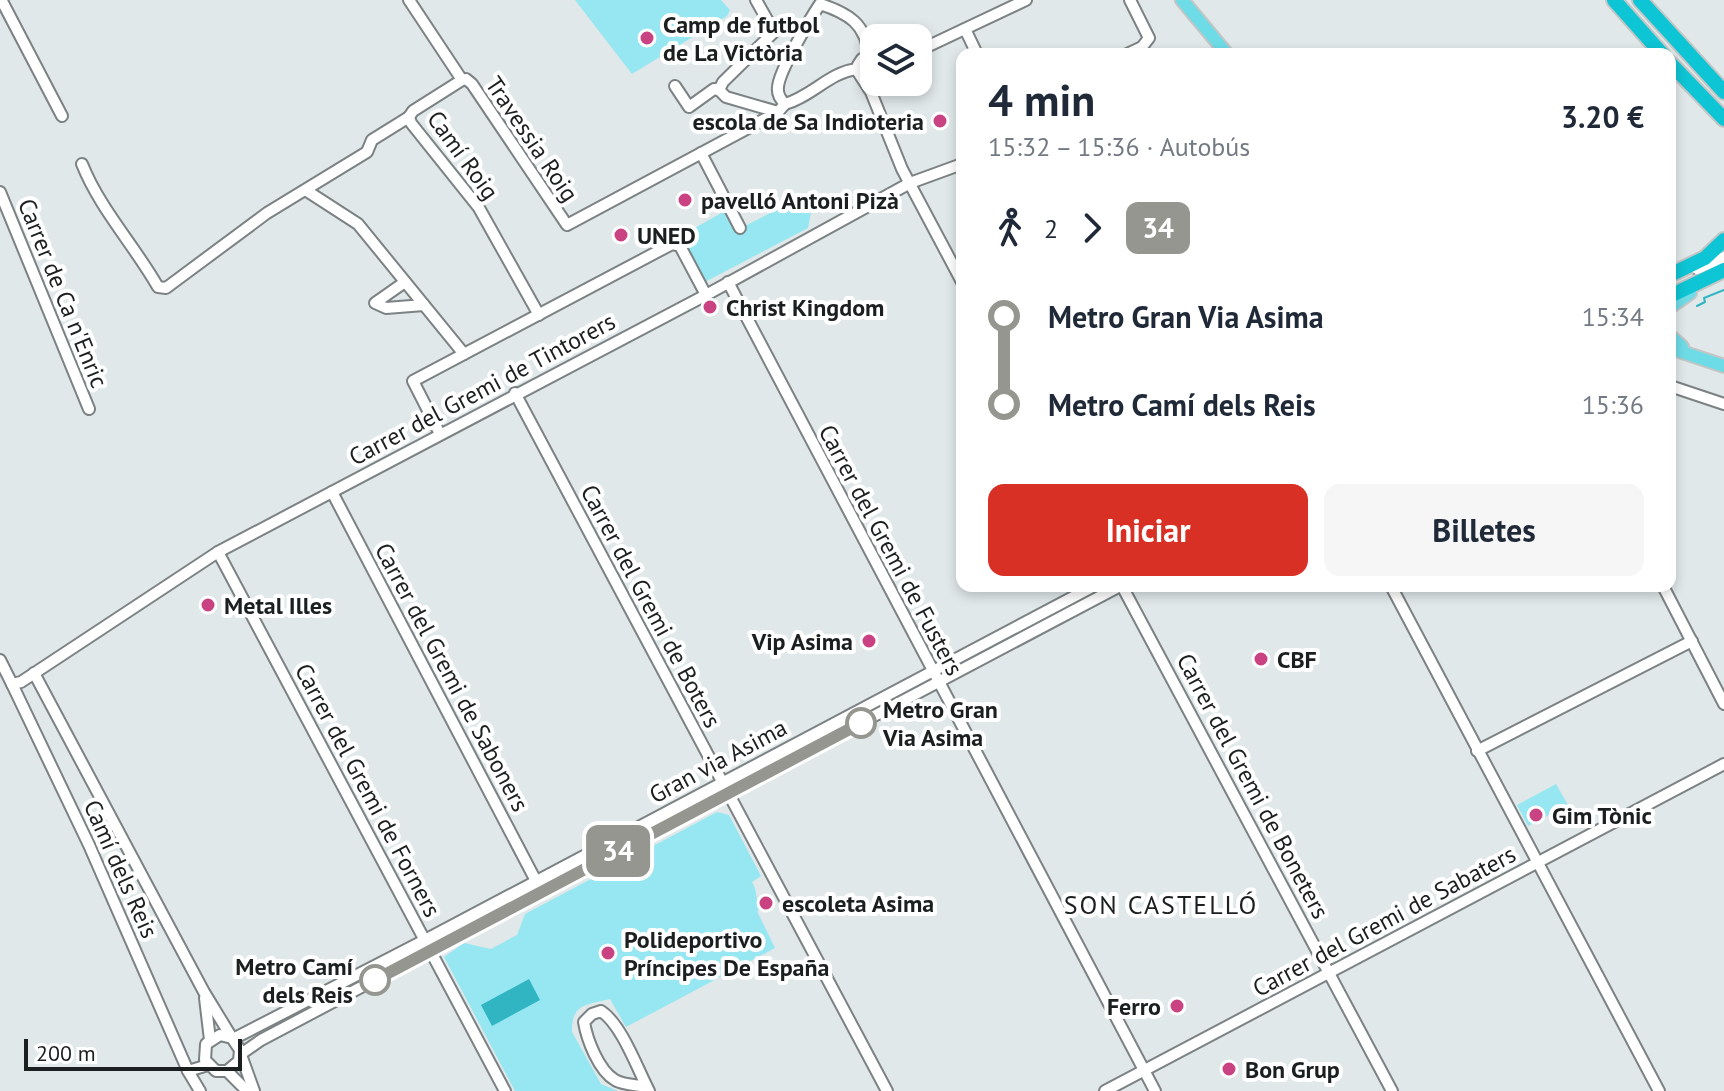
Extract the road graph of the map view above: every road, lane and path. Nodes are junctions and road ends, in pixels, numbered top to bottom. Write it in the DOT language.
graph roads {
  1 [pos="409,0"];
  2 [pos="756,0"];
  3 [pos="1026,0"];
  4 [pos="1130,0"];
  5 [pos="1182,0"];
  6 [pos="1614,0"];
  7 [pos="1640,0"];
  8 [pos="5,2"];
  9 [pos="820,2"];
  10 [pos="860,29"];
  11 [pos="965,29"];
  12 [pos="932,44"];
  13 [pos="974,48"];
  14 [pos="1140,48"];
  15 [pos="1222,48"];
  16 [pos="1657,48"];
  17 [pos="1676,69"];
  18 [pos="860,78"];
  19 [pos="462,80"];
  20 [pos="675,86"];
  21 [pos="719,90"];
  22 [pos="1724,92"];
  23 [pos="875,96"];
  24 [pos="782,108"];
  25 [pos="62,116"];
  26 [pos="409,117"];
  27 [pos="1723,119"];
  28 [pos="701,153"];
  29 [pos="82,164"];
  30 [pos="956,166"];
  31 [pos="910,183"];
  32 [pos="307,191"];
  33 [pos="0,192"];
  34 [pos="740,228"];
  35 [pos="1724,240"];
  36 [pos="1724,269"];
  37 [pos="956,271"];
  38 [pos="1676,272"];
  39 [pos="1676,281"];
  40 [pos="405,282"];
  41 [pos="728,282"];
  42 [pos="1676,293"];
  43 [pos="706,295"];
  44 [pos="1676,303"];
  45 [pos="424,305"];
  46 [pos="539,315"];
  47 [pos="1676,345"];
  48 [pos="464,354"];
  49 [pos="1724,366"];
  50 [pos="1676,388"];
  51 [pos="515,393"];
  52 [pos="1724,404"];
  53 [pos="89,409"];
  54 [pos="440,434"];
  55 [pos="332,492"];
  56 [pos="218,552"];
  57 [pos="1082,592"];
  58 [pos="1110,592"];
  59 [pos="1124,592"];
  60 [pos="1394,592"];
  61 [pos="1666,592"];
  62 [pos="1692,641"];
  63 [pos="0,660"];
  64 [pos="931,670"];
  65 [pos="34,673"];
  66 [pos="938,683"];
  67 [pos="12,684"];
  68 [pos="1724,704"];
  69 [pos="1477,751"];
  70 [pos="1724,764"];
  71 [pos="723,782"];
  72 [pos="728,793"];
  73 [pos="1538,862"];
  74 [pos="536,881"];
  75 [pos="425,940"];
  76 [pos="430,951"];
  77 [pos="1330,972"];
  78 [pos="204,992"];
  79 [pos="232,1038"];
  80 [pos="210,1040"];
  81 [pos="241,1055"];
  82 [pos="208,1065"];
  83 [pos="188,1071"];
  84 [pos="227,1071"];
  85 [pos="1144,1071"];
  86 [pos="648,1089"];
  87 [pos="200,1091"];
  88 [pos="247,1091"];
  89 [pos="254,1091"];
  90 [pos="505,1091"];
  91 [pos="887,1091"];
  92 [pos="1105,1091"];
  93 [pos="1155,1091"];
  94 [pos="1392,1091"];
  95 [pos="1659,1091"];
  1 -- 19 [label="street, Camí Roig"];
  2 -- 21 [label="street"];
  3 -- 11 [label="street"];
  4 -- 14 [label="street"];
  5 -- 15 [label="main road"];
  6 -- 16 [label="highway"];
  7 -- 22 [label="highway"];
  8 -- 25 [label="street"];
  9 -- 10 [label="street"];
  9 -- 24 [label="street"];
  11 -- 12 [label="street"];
  11 -- 13 [label="street"];
  17 -- 27 [label="highway"];
  18 -- 24 [label="street"];
  19 -- 26 [label="street, Camí Roig"];
  19 -- 28 [label="street, Travessia Roig"];
  20 -- 21 [label="street"];
  21 -- 24 [label="street"];
  23 -- 31 [label="street"];
  24 -- 28 [label="street"];
  26 -- 32 [label="street"];
  26 -- 46 [label="street, Camí Roig"];
  28 -- 34 [label="street"];
  29 -- 32 [label="street"];
  30 -- 31 [label="street, Carrer del Gremi de Tintorers"];
  31 -- 37 [label="street"];
  31 -- 41 [label="street, Carrer del Gremi de Tintorers"];
  32 -- 40 [label="street"];
  33 -- 53 [label="street, Carrer de Ca n'Enric"];
  35 -- 38 [label="highway"];
  36 -- 39 [label="street"];
  36 -- 42 [label="highway"];
  36 -- 44 [label="main road"];
  40 -- 45 [label="street"];
  40 -- 45 [label="street"];
  41 -- 43 [label="street, Carrer del Gremi de Tintorers"];
  41 -- 64 [label="street, Carrer del Gremi de Fusters"];
  43 -- 46 [label="street"];
  43 -- 51 [label="street, Carrer del Gremi de Tintorers"];
  45 -- 48 [label="street"];
  46 -- 48 [label="street"];
  47 -- 49 [label="main road"];
  48 -- 54 [label="street"];
  50 -- 52 [label="street"];
  51 -- 54 [label="street, Carrer del Gremi de Tintorers"];
  51 -- 71 [label="street, Carrer del Gremi de Boters"];
  54 -- 55 [label="street, Carrer del Gremi de Tintorers"];
  55 -- 56 [label="street, Carrer del Gremi de Tintorers"];
  55 -- 74 [label="street, Carrer del Gremi de Saboners"];
  56 -- 65 [label="street, Carrer del Gremi de Tintorers"];
  56 -- 75 [label="street, Carrer del Gremi de Forners"];
  57 -- 64 [label="street, Gran via Asima"];
  58 -- 66 [label="street, Gran via Asima"];
  59 -- 77 [label="street, Carrer del Gremi de Boneters"];
  60 -- 69 [label="street"];
  61 -- 62 [label="street"];
  62 -- 68 [label="street"];
  62 -- 69 [label="street"];
  63 -- 67 [label="street, Camí dels Reis"];
  64 -- 66 [label="street, Carrer del Gremi de Fusters"];
  64 -- 71 [label="street, Gran via Asima"];
  65 -- 67 [label="street"];
  65 -- 78 [label="street"];
  66 -- 72 [label="street, Gran via Asima"];
  66 -- 85 [label="street, Carrer del Gremi de Fusters"];
  67 -- 83 [label="street, Camí dels Reis"];
  69 -- 73 [label="street"];
  70 -- 73 [label="street, Carrer del Gremi de Sabaters"];
  71 -- 72 [label="street, Carrer del Gremi de Boters"];
  71 -- 74 [label="street, Gran via Asima"];
  72 -- 76 [label="street, Gran via Asima"];
  72 -- 91 [label="street, Carrer del Gremi de Boters"];
  73 -- 77 [label="street, Carrer del Gremi de Sabaters"];
  73 -- 95 [label="street"];
  74 -- 75 [label="street, Gran via Asima"];
  75 -- 76 [label="street, Carrer del Gremi de Forners"];
  75 -- 79 [label="street, Gran via Asima"];
  76 -- 81 [label="street, Gran via Asima"];
  76 -- 90 [label="street, Carrer del Gremi de Forners"];
  77 -- 85 [label="street, Carrer del Gremi de Sabaters"];
  77 -- 94 [label="street, Carrer del Gremi de Boneters"];
  78 -- 79 [label="street"];
  78 -- 80 [label="street"];
  79 -- 80 [label="street"];
  79 -- 81 [label="street"];
  80 -- 82 [label="street"];
  81 -- 84 [label="street"];
  81 -- 89 [label="street"];
  82 -- 83 [label="street"];
  82 -- 84 [label="street"];
  83 -- 87 [label="street, Camí dels Reis"];
  84 -- 88 [label="street"];
  85 -- 92 [label="street, Carrer del Gremi de Sabaters"];
  85 -- 93 [label="street, Carrer del Gremi de Fusters"];
  86 -- 86 [label="street"];
}
